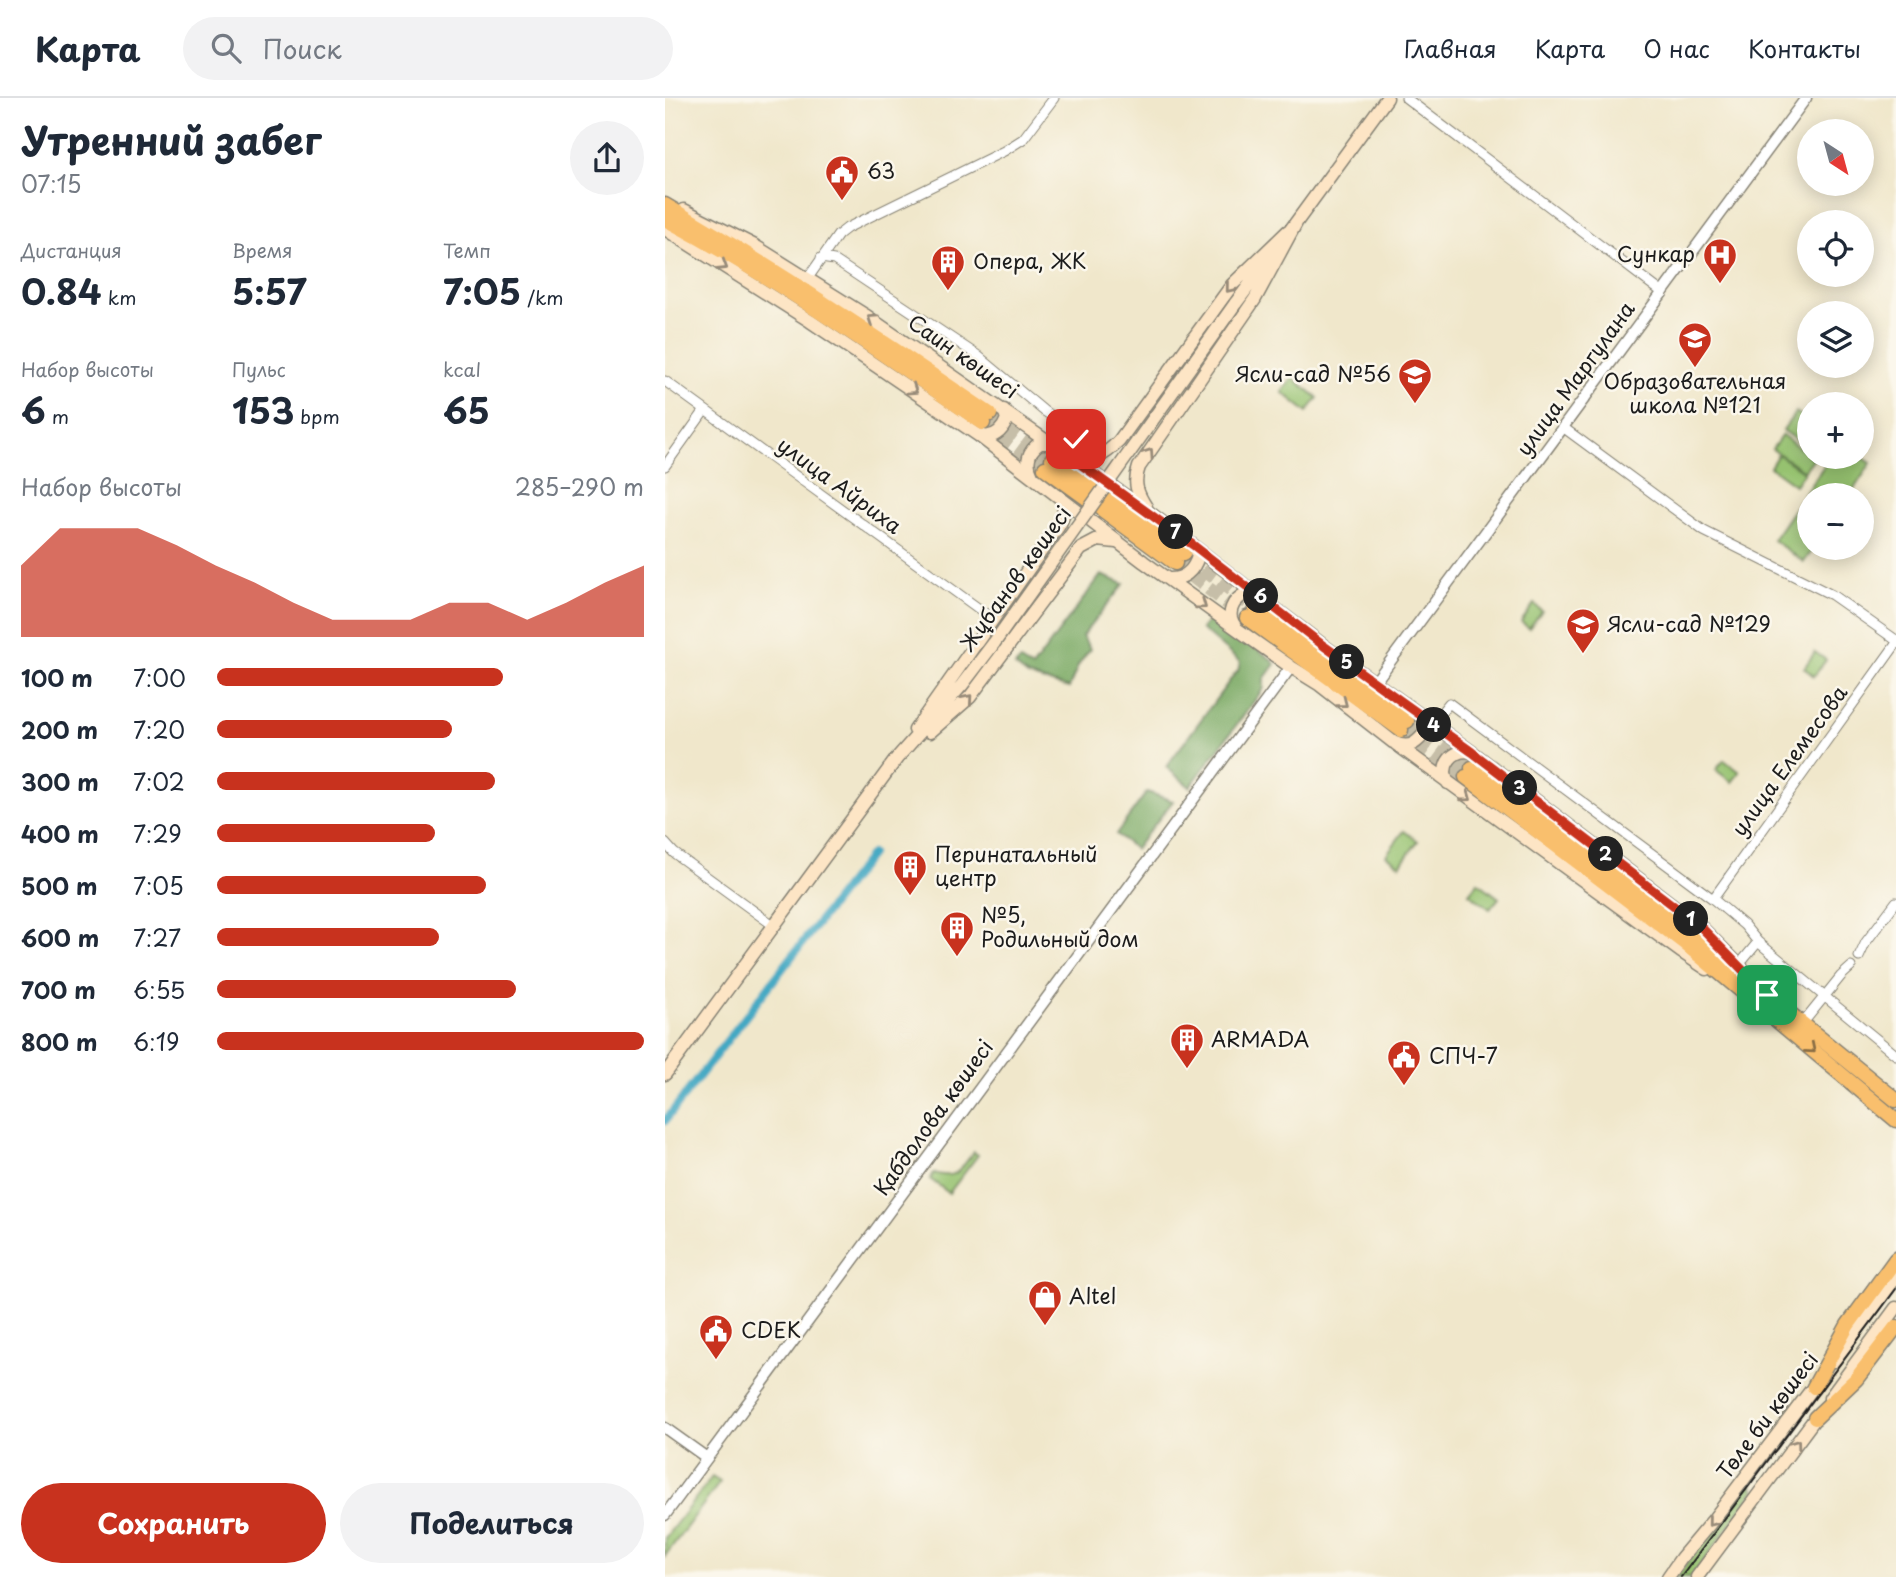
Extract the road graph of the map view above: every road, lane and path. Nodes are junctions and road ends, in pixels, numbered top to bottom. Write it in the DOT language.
graph roads {
  1 [pos="1054,98"];
  2 [pos="1387,98"];
  3 [pos="1406,98"];
  4 [pos="1806,98"];
  5 [pos="665,203"];
  6 [pos="665,219"];
  7 [pos="1296,223"];
  8 [pos="665,229"];
  9 [pos="821,258"];
  10 [pos="808,278"];
  11 [pos="1663,293"];
  12 [pos="665,381"];
  13 [pos="705,410"];
  14 [pos="989,421"];
  15 [pos="1564,428"];
  16 [pos="1050,443"];
  17 [pos="1069,456"];
  18 [pos="665,466"];
  19 [pos="1043,467"];
  20 [pos="1092,495"];
  21 [pos="1061,498"];
  22 [pos="1107,506"];
  23 [pos="1150,513"];
  24 [pos="1120,543"];
  25 [pos="1184,554"];
  26 [pos="1168,579"];
  27 [pos="1253,606"];
  28 [pos="993,619"];
  29 [pos="1237,629"];
  30 [pos="1896,642"];
  31 [pos="1291,667"];
  32 [pos="1375,682"];
  33 [pos="1431,723"];
  34 [pos="1400,731"];
  35 [pos="1472,752"];
  36 [pos="897,758"];
  37 [pos="1448,783"];
  38 [pos="665,843"];
  39 [pos="1713,899"];
  40 [pos="1896,902"];
  41 [pos="773,925"];
  42 [pos="1758,942"];
  43 [pos="1859,957"];
  44 [pos="1739,965"];
  45 [pos="1851,967"];
  46 [pos="1740,990"];
  47 [pos="1767,995"];
  48 [pos="1825,997"];
  49 [pos="1803,1024"];
  50 [pos="1896,1055"];
  51 [pos="665,1074"];
  52 [pos="1895,1099"];
  53 [pos="1896,1120"];
  54 [pos="1896,1259"];
  55 [pos="1896,1278"];
  56 [pos="1896,1308"];
  57 [pos="1896,1327"];
  58 [pos="1814,1387"];
  59 [pos="1815,1418"];
  60 [pos="665,1428"];
  61 [pos="707,1458"];
  62 [pos="1758,1461"];
  63 [pos="1774,1474"];
  64 [pos="665,1515"];
  65 [pos="1668,1577"];
  66 [pos="1697,1577"];
  1 -- 9 [label="street"];
  2 -- 7 [label="main road, Жұбанов көшесі"];
  3 -- 11 [label="street"];
  4 -- 11 [label="street, улица Маргулана"];
  5 -- 10 [label="main road, Саин көшесі"];
  5 -- 14 [label="main road, Саин көшесі"];
  6 -- 14 [label="main road, Саин көшесі"];
  7 -- 17 [label="main road, one-way"];
  23 -- 7 [label="main road, one-way"];
  7 -- 36 [label="main road, Жұбанов көшесі, bridge"];
  8 -- 14 [label="main road, Саин көшесі, one-way"];
  9 -- 10 [label="street"];
  9 -- 17 [label="street"];
  14 -- 10 [label="main road, Саин көшесі, one-way"];
  11 -- 15 [label="street, улица Маргулана"];
  12 -- 13 [label="street, улица Айриха"];
  13 -- 18 [label="street"];
  13 -- 28 [label="street, улица Айриха"];
  14 -- 16 [label="main road, Саин көшесі"];
  14 -- 19 [label="main road, Саин көшесі"];
  15 -- 30 [label="street"];
  15 -- 32 [label="street, улица Маргулана"];
  16 -- 17 [label="main road, Саин көшесі"];
  16 -- 19 [label="main road"];
  17 -- 23 [label="main road, Саин көшесі"];
  19 -- 20 [label="main road, Саин көшесі"];
  19 -- 21 [label="main road, Саин көшесі"];
  21 -- 24 [label="main road, Саин көшесі"];
  21 -- 28 [label="main road"];
  22 -- 25 [label="main road, Саин көшесі"];
  23 -- 25 [label="main road, Саин көшесі"];
  24 -- 26 [label="main road, Саин көшесі"];
  36 -- 24 [label="main road, one-way"];
  25 -- 26 [label="main road"];
  25 -- 27 [label="main road, Саин көшесі"];
  26 -- 29 [label="main road, Саин көшесі, one-way"];
  27 -- 29 [label="main road"];
  27 -- 32 [label="main road"];
  27 -- 34 [label="main road, Саин көшесі"];
  28 -- 36 [label="main road"];
  29 -- 31 [label="main road, Саин көшесі"];
  30 -- 39 [label="street, улица Елемесова"];
  31 -- 34 [label="main road, Саин көшесі, one-way"];
  31 -- 61 [label="street, Қабдолова көшесі"];
  32 -- 33 [label="main road"];
  33 -- 34 [label="main road"];
  33 -- 35 [label="main road"];
  33 -- 39 [label="street"];
  34 -- 37 [label="main road, Саин көшесі"];
  35 -- 37 [label="main road"];
  35 -- 44 [label="main road"];
  36 -- 41 [label="main road, Жұбанов көшесі"];
  37 -- 46 [label="main road, Саин көшесі, one-way"];
  38 -- 41 [label="street"];
  39 -- 42 [label="street"];
  40 -- 43 [label="street"];
  41 -- 51 [label="main road, Жұбанов көшесі"];
  42 -- 44 [label="street"];
  42 -- 48 [label="street"];
  44 -- 47 [label="main road"];
  45 -- 48 [label="street"];
  46 -- 47 [label="main road, Саин көшесі"];
  46 -- 53 [label="main road, Саин көшесі, one-way"];
  47 -- 49 [label="main road, Саин көшесі"];
  48 -- 49 [label="street"];
  48 -- 50 [label="street"];
  49 -- 52 [label="main road, Саин көшесі"];
  54 -- 58 [label="main road"];
  55 -- 58 [label="main road, Төле би көшесі"];
  56 -- 59 [label="main road, Төле би көшесі"];
  57 -- 59 [label="main road"];
  58 -- 62 [label="main road, Төле би көшесі"];
  63 -- 59 [label="main road, Төле би көшесі, one-way"];
  60 -- 61 [label="street"];
  61 -- 64 [label="street, Қабдолова көшесі"];
  62 -- 63 [label="main road"];
  62 -- 65 [label="main road, Төле би көшесі, one-way"];
  63 -- 66 [label="main road, Төле би көшесі"];
}
